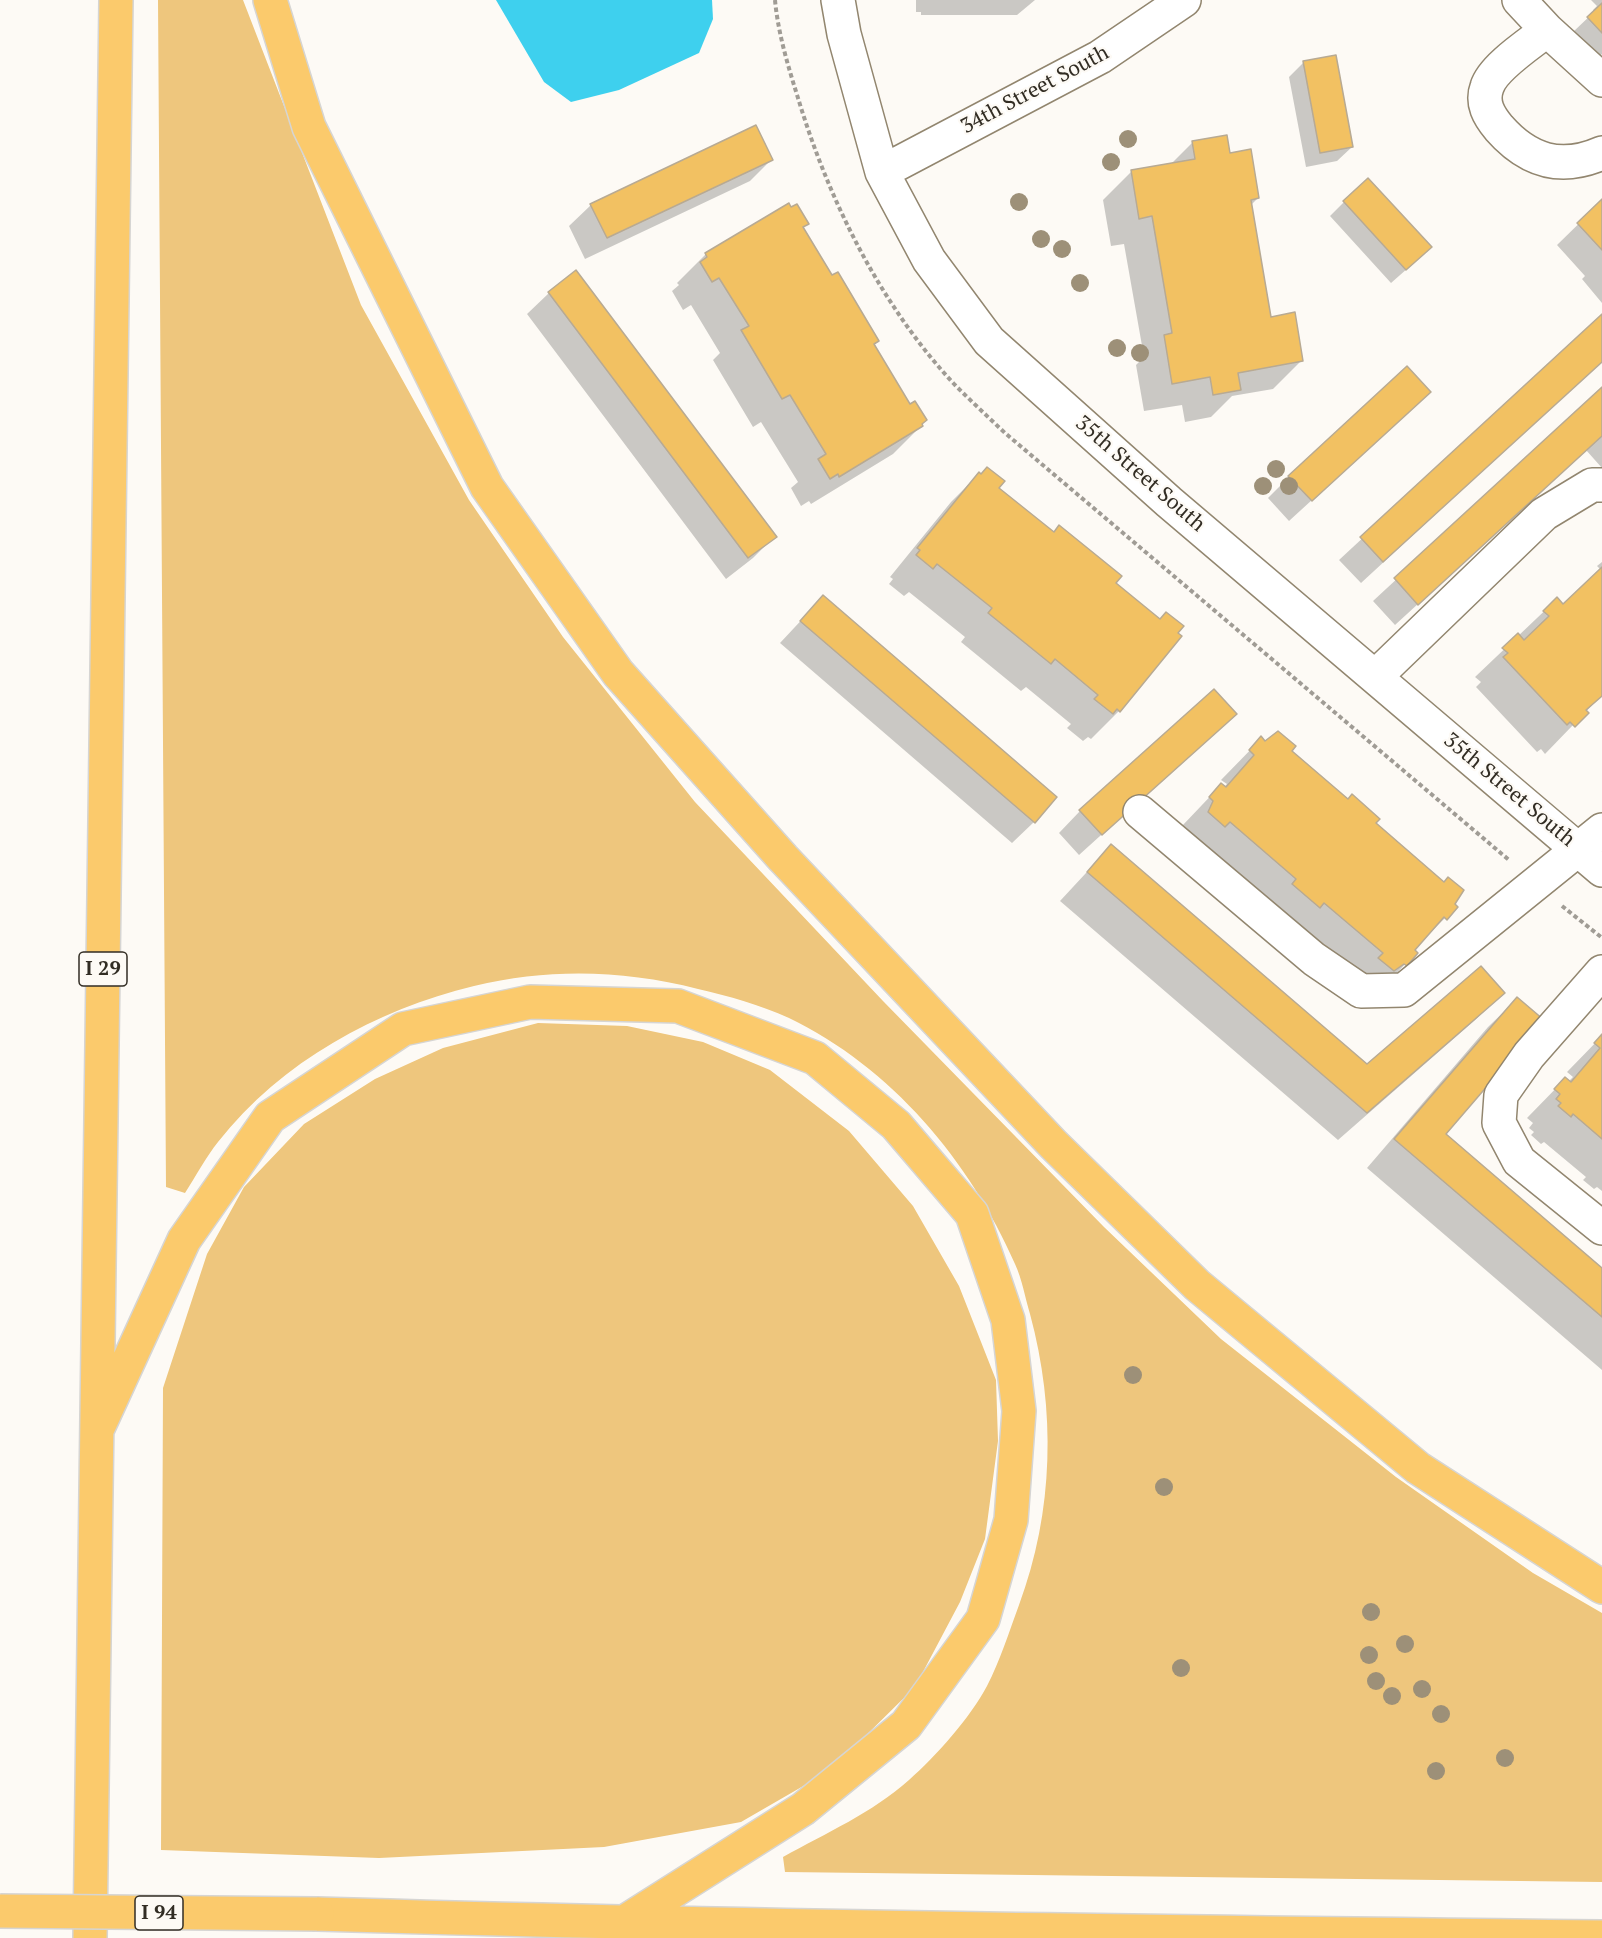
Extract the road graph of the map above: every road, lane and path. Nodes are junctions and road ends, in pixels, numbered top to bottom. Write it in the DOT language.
graph roads {
  1 [pos="116,0"];
  2 [pos="270,0"];
  3 [pos="838,0"];
  4 [pos="1184,0"];
  5 [pos="1519,0"];
  6 [pos="1547,30"];
  7 [pos="1602,80"];
  8 [pos="1602,153"];
  9 [pos="882,171"];
  10 [pos="1602,485"];
  11 [pos="1376,677"];
  12 [pos="1140,812"];
  13 [pos="1595,850"];
  14 [pos="1602,972"];
  15 [pos="1602,1228"];
  16 [pos="97,1430"];
  17 [pos="1602,1587"];
  18 [pos="0,1911"];
  19 [pos="623,1923"];
  20 [pos="1602,1937"];
  21 [pos="90,1938"];
  1 -- 16 [label="highway, I 29"];
  2 -- 17 [label="highway"];
  3 -- 9 [label="street, 35th Street South"];
  4 -- 9 [label="street, 34th Street South"];
  5 -- 6 [label="street"];
  6 -- 7 [label="street"];
  6 -- 8 [label="street"];
  9 -- 11 [label="street, 35th Street South"];
  10 -- 11 [label="street"];
  11 -- 13 [label="street, 35th Street South"];
  12 -- 13 [label="street"];
  14 -- 15 [label="street"];
  16 -- 19 [label="highway"];
  16 -- 21 [label="highway, I 29"];
  18 -- 19 [label="highway, I 94, bridge"];
  19 -- 20 [label="highway, I 94"];
}
